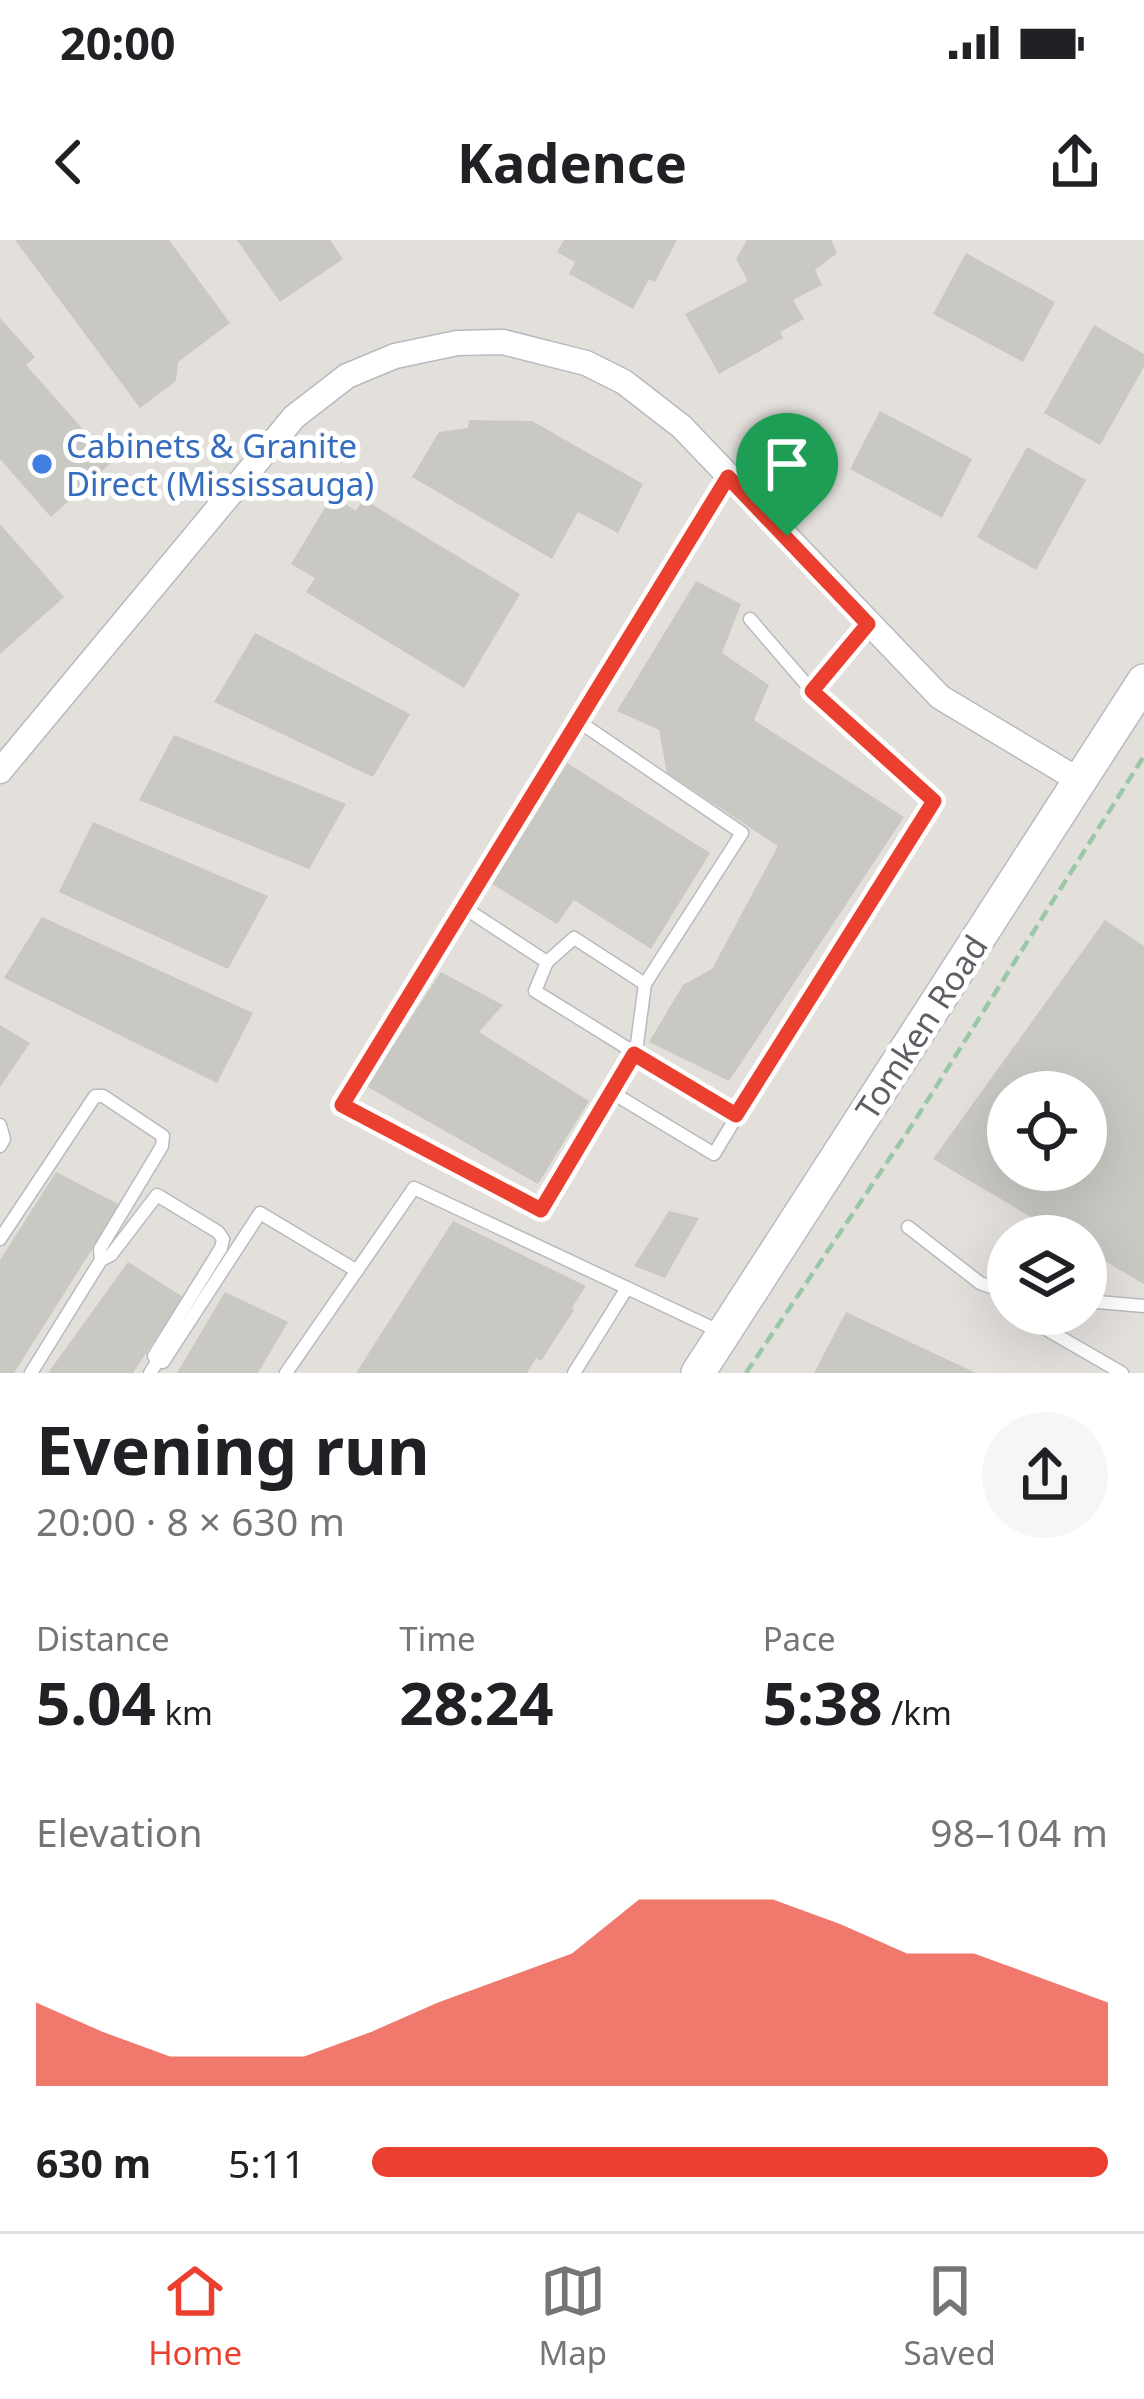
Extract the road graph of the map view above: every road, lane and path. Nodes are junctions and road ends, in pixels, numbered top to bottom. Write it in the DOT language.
graph roads {
  1 [pos="728,477"];
  2 [pos="750,619"];
  3 [pos="868,624"];
  4 [pos="1144,681"];
  5 [pos="812,691"];
  6 [pos="578,721"];
  7 [pos="1144,756"];
  8 [pos="0,771"];
  9 [pos="1080,781"];
  10 [pos="463,907"];
  11 [pos="547,962"];
  12 [pos="645,984"];
  13 [pos="634,1054"];
  14 [pos="611,1092"];
  15 [pos="736,1115"];
  16 [pos="0,1125"];
  17 [pos="0,1145"];
  18 [pos="908,1227"];
  19 [pos="0,1239"];
  20 [pos="101,1260"];
  21 [pos="357,1271"];
  22 [pos="987,1286"];
  23 [pos="627,1288"];
  24 [pos="1107,1303"];
  25 [pos="1144,1306"];
  26 [pos="724,1333"];
  27 [pos="1056,1335"];
  28 [pos="154,1367"];
  29 [pos="31,1373"];
  30 [pos="286,1373"];
  31 [pos="574,1373"];
  32 [pos="698,1373"];
  33 [pos="746,1373"];
  34 [pos="1122,1373"];
  1 -- 3 [label="street"];
  1 -- 6 [label="lane"];
  1 -- 8 [label="street"];
  2 -- 5 [label="lane"];
  3 -- 5 [label="lane"];
  3 -- 9 [label="street"];
  4 -- 9 [label="main road, Tomken Road"];
  5 -- 15 [label="lane"];
  6 -- 10 [label="lane"];
  6 -- 12 [label="lane"];
  7 -- 33 [label="path"];
  9 -- 26 [label="main road, Tomken Road"];
  10 -- 11 [label="lane"];
  10 -- 14 [label="lane"];
  11 -- 12 [label="lane"];
  11 -- 13 [label="lane"];
  12 -- 13 [label="lane"];
  13 -- 14 [label="lane"];
  13 -- 15 [label="lane"];
  14 -- 15 [label="lane"];
  16 -- 17 [label="lane"];
  18 -- 22 [label="lane"];
  19 -- 20 [label="lane"];
  20 -- 28 [label="lane"];
  20 -- 29 [label="lane"];
  21 -- 23 [label="lane"];
  21 -- 28 [label="lane"];
  21 -- 30 [label="lane"];
  23 -- 26 [label="lane"];
  23 -- 31 [label="lane"];
  24 -- 25 [label="lane"];
  26 -- 32 [label="main road, Tomken Road"];
  27 -- 34 [label="lane"];
}
